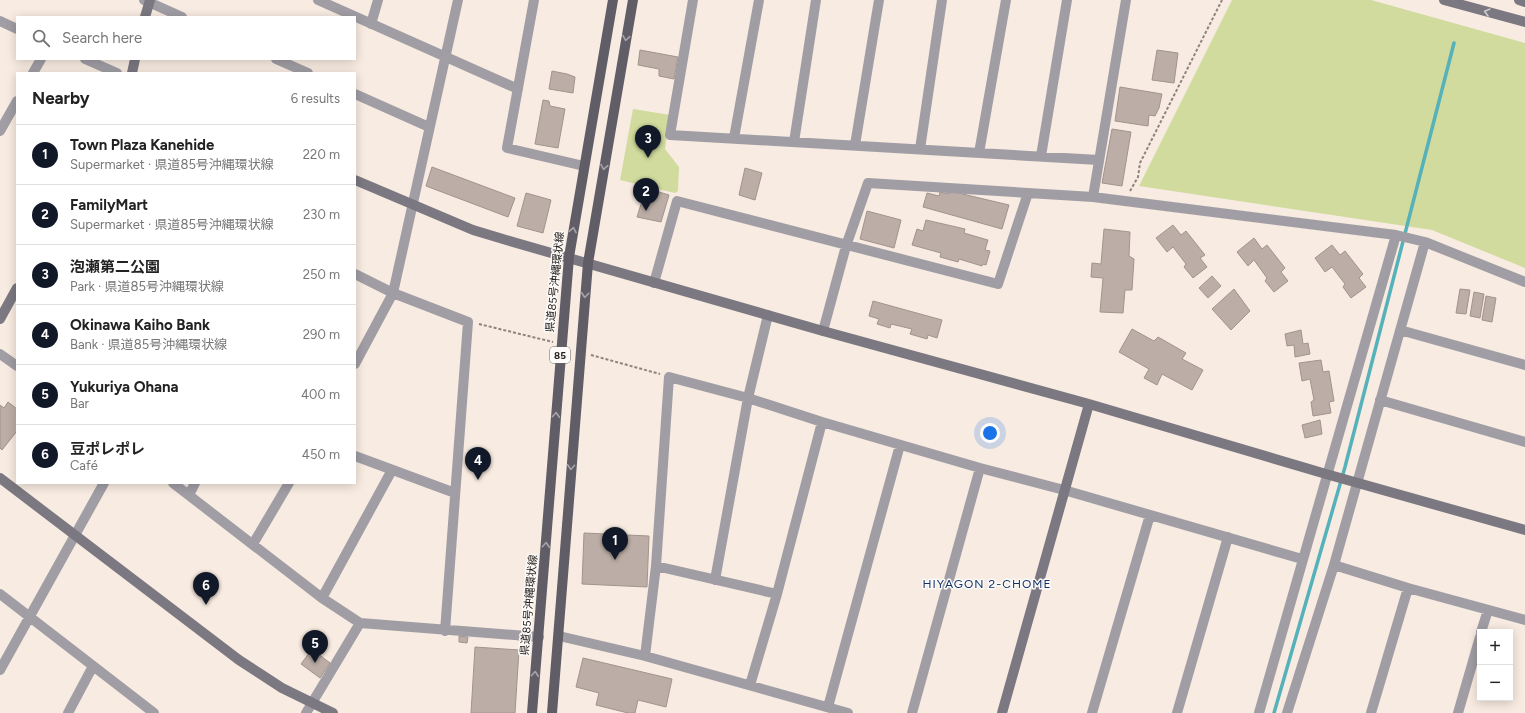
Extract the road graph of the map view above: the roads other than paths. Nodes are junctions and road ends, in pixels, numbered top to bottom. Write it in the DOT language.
graph roads {
  1 [pos="318,0"];
  2 [pos="378,0"];
  3 [pos="458,0"];
  4 [pos="534,0"];
  5 [pos="613,0"];
  6 [pos="633,0"];
  7 [pos="693,0"];
  8 [pos="759,0"];
  9 [pos="816,0"];
  10 [pos="879,0"];
  11 [pos="942,0"];
  12 [pos="1006,0"];
  13 [pos="1067,0"];
  14 [pos="1126,0"];
  15 [pos="1444,0"];
  16 [pos="1519,0"];
  17 [pos="148,1"];
  18 [pos="1525,2"];
  19 [pos="146,16"];
  20 [pos="180,16"];
  21 [pos="353,16"];
  22 [pos="356,17"];
  23 [pos="0,22"];
  24 [pos="1525,22"];
  25 [pos="371,24"];
  26 [pos="16,29"];
  27 [pos="445,56"];
  28 [pos="40,60"];
  29 [pos="87,60"];
  30 [pos="135,60"];
  31 [pos="278,60"];
  32 [pos="34,72"];
  33 [pos="115,72"];
  34 [pos="132,72"];
  35 [pos="306,72"];
  36 [pos="518,89"];
  37 [pos="356,94"];
  38 [pos="16,103"];
  39 [pos="429,127"];
  40 [pos="0,131"];
  41 [pos="734,138"];
  42 [pos="794,142"];
  43 [pos="855,145"];
  44 [pos="920,149"];
  45 [pos="979,153"];
  46 [pos="1041,156"];
  47 [pos="1099,160"];
  48 [pos="584,166"];
  49 [pos="356,180"];
  50 [pos="1028,193"];
  51 [pos="1093,197"];
  52 [pos="411,205"];
  53 [pos="1396,235"];
  54 [pos="1425,242"];
  55 [pos="846,246"];
  56 [pos="569,257"];
  57 [pos="588,263"];
  58 [pos="356,274"];
  59 [pos="1525,282"];
  60 [pos="654,283"];
  61 [pos="16,290"];
  62 [pos="393,293"];
  63 [pos="768,315"];
  64 [pos="0,319"];
  65 [pos="1400,330"];
  66 [pos="823,331"];
  67 [pos="0,354"];
  68 [pos="356,362"];
  69 [pos="16,365"];
  70 [pos="1525,365"];
  71 [pos="748,398"];
  72 [pos="1380,400"];
  73 [pos="1089,404"];
  74 [pos="822,422"];
  75 [pos="1525,442"];
  76 [pos="900,445"];
  77 [pos="356,456"];
  78 [pos="980,468"];
  79 [pos="392,470"];
  80 [pos="1330,475"];
  81 [pos="0,478"];
  82 [pos="1354,482"];
  83 [pos="103,484"];
  84 [pos="174,484"];
  85 [pos="194,484"];
  86 [pos="288,484"];
  87 [pos="1064,490"];
  88 [pos="455,493"];
  89 [pos="188,495"];
  90 [pos="1150,515"];
  91 [pos="1525,530"];
  92 [pos="74,534"];
  93 [pos="1228,537"];
  94 [pos="253,544"];
  95 [pos="1302,559"];
  96 [pos="656,566"];
  97 [pos="1334,566"];
  98 [pos="715,580"];
  99 [pos="1408,588"];
  100 [pos="0,594"];
  101 [pos="777,594"];
  102 [pos="322,598"];
  103 [pos="1488,610"];
  104 [pos="29,616"];
  105 [pos="1525,620"];
  106 [pos="360,623"];
  107 [pos="1482,629"];
  108 [pos="445,631"];
  109 [pos="558,636"];
  110 [pos="538,637"];
  111 [pos="1477,647"];
  112 [pos="645,656"];
  113 [pos="93,666"];
  114 [pos="0,670"];
  115 [pos="750,685"];
  116 [pos="312,703"];
  117 [pos="828,707"];
  118 [pos="68,713"];
  119 [pos="154,713"];
  120 [pos="306,713"];
  121 [pos="333,713"];
  122 [pos="532,713"];
  123 [pos="552,713"];
  124 [pos="848,713"];
  125 [pos="912,713"];
  126 [pos="1002,713"];
  127 [pos="1092,713"];
  128 [pos="1177,713"];
  129 [pos="1260,713"];
  130 [pos="1287,713"];
  131 [pos="1371,713"];
  132 [pos="1458,713"];
  1 -- 21 [label="street"];
  2 -- 25 [label="street"];
  3 -- 27 [label="street"];
  4 -- 36 [label="street"];
  5 -- 48 [label="main road, 県道85号沖縄環状線 / 85"];
  6 -- 57 [label="main road, 85, one-way"];
  7 -- 41 [label="street"];
  8 -- 41 [label="street"];
  9 -- 42 [label="street"];
  10 -- 43 [label="street"];
  11 -- 44 [label="street"];
  12 -- 45 [label="street"];
  13 -- 46 [label="street"];
  14 -- 47 [label="street"];
  24 -- 15 [label="street, one-way"];
  16 -- 18 [label="street"];
  17 -- 19 [label="street"];
  17 -- 20 [label="street"];
  22 -- 25 [label="street"];
  23 -- 26 [label="street"];
  25 -- 27 [label="street"];
  27 -- 36 [label="street"];
  27 -- 39 [label="street"];
  28 -- 32 [label="street"];
  29 -- 33 [label="street"];
  30 -- 34 [label="street"];
  31 -- 35 [label="street"];
  36 -- 48 [label="street"];
  37 -- 39 [label="street"];
  38 -- 40 [label="street"];
  39 -- 52 [label="street"];
  41 -- 42 [label="street"];
  42 -- 43 [label="street"];
  43 -- 44 [label="street"];
  44 -- 45 [label="street"];
  45 -- 46 [label="street"];
  46 -- 47 [label="street"];
  47 -- 51 [label="street"];
  56 -- 48 [label="main road, 県道85号沖縄環状線 / 85, one-way"];
  49 -- 52 [label="street"];
  50 -- 51 [label="street"];
  50 -- 55 [label="street"];
  50 -- 55 [label="street"];
  51 -- 53 [label="street"];
  52 -- 56 [label="street"];
  52 -- 62 [label="street"];
  53 -- 54 [label="street"];
  53 -- 80 [label="street"];
  54 -- 59 [label="street"];
  54 -- 65 [label="street"];
  55 -- 60 [label="street"];
  55 -- 66 [label="street"];
  56 -- 57 [label="street"];
  110 -- 56 [label="main road, 県道85号沖縄環状線 / 85, one-way"];
  57 -- 60 [label="street"];
  57 -- 109 [label="main road, 85, one-way"];
  58 -- 62 [label="street"];
  60 -- 63 [label="street"];
  61 -- 64 [label="street"];
  62 -- 68 [label="street"];
  62 -- 88 [label="street"];
  63 -- 66 [label="street"];
  63 -- 71 [label="street"];
  65 -- 70 [label="street"];
  65 -- 72 [label="street"];
  66 -- 73 [label="street"];
  67 -- 69 [label="street"];
  71 -- 74 [label="street"];
  71 -- 96 [label="street"];
  71 -- 98 [label="street"];
  72 -- 75 [label="street"];
  72 -- 82 [label="street"];
  73 -- 80 [label="street"];
  73 -- 87 [label="street"];
  74 -- 76 [label="street"];
  74 -- 101 [label="street"];
  76 -- 78 [label="street"];
  76 -- 117 [label="street"];
  77 -- 79 [label="street"];
  78 -- 87 [label="street"];
  78 -- 125 [label="street"];
  79 -- 88 [label="street"];
  79 -- 102 [label="street"];
  80 -- 82 [label="street"];
  80 -- 95 [label="street"];
  81 -- 92 [label="street"];
  82 -- 91 [label="street"];
  82 -- 97 [label="street"];
  83 -- 92 [label="street"];
  84 -- 89 [label="street"];
  85 -- 89 [label="street"];
  86 -- 94 [label="street"];
  87 -- 90 [label="street"];
  87 -- 126 [label="street"];
  88 -- 108 [label="street"];
  89 -- 94 [label="street"];
  90 -- 93 [label="street"];
  90 -- 127 [label="street"];
  92 -- 104 [label="street"];
  92 -- 116 [label="street"];
  93 -- 95 [label="street"];
  93 -- 128 [label="street"];
  94 -- 102 [label="street"];
  95 -- 129 [label="street"];
  96 -- 98 [label="street"];
  96 -- 112 [label="street"];
  97 -- 99 [label="street"];
  97 -- 130 [label="street"];
  98 -- 101 [label="street"];
  99 -- 103 [label="street"];
  99 -- 131 [label="street"];
  100 -- 104 [label="street"];
  101 -- 115 [label="street"];
  102 -- 106 [label="street"];
  103 -- 105 [label="street"];
  103 -- 107 [label="street"];
  104 -- 113 [label="street"];
  104 -- 114 [label="street"];
  106 -- 108 [label="street"];
  106 -- 116 [label="street"];
  108 -- 110 [label="street"];
  109 -- 112 [label="street"];
  109 -- 123 [label="main road, 85"];
  122 -- 110 [label="main road, 県道85号沖縄環状線 / 85, one-way"];
  111 -- 132 [label="street"];
  112 -- 115 [label="street"];
  113 -- 118 [label="street"];
  113 -- 119 [label="street"];
  115 -- 117 [label="street"];
  116 -- 120 [label="street"];
  116 -- 121 [label="street"];
  117 -- 124 [label="street"];
}
